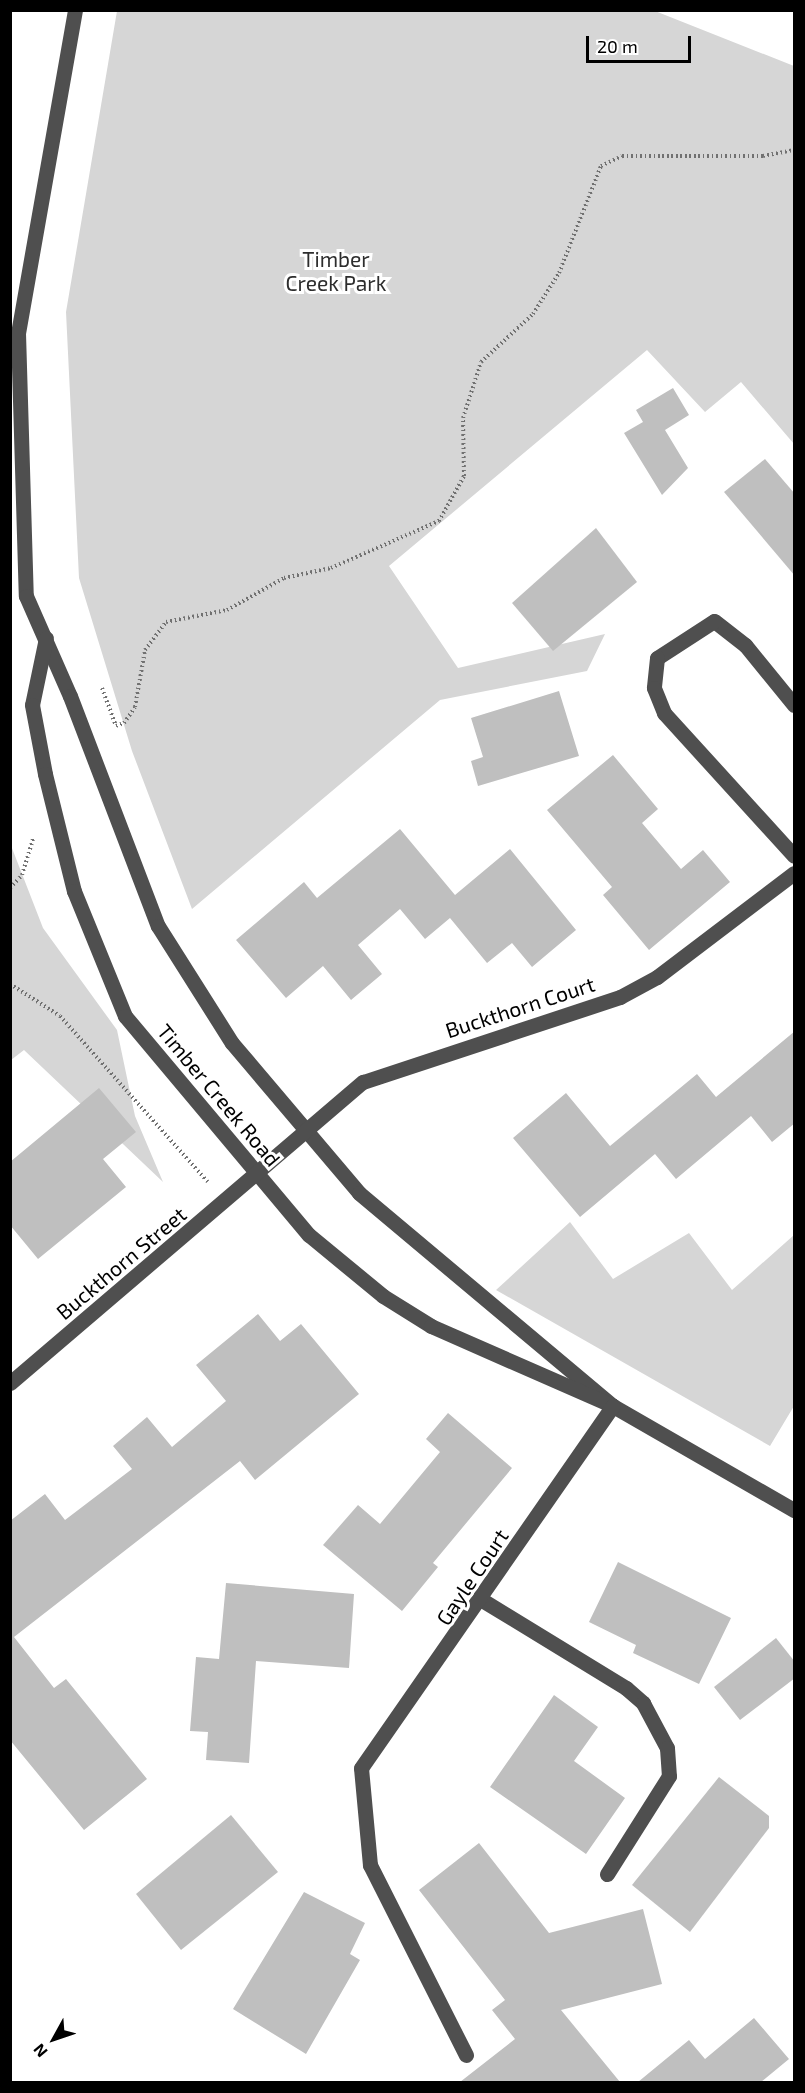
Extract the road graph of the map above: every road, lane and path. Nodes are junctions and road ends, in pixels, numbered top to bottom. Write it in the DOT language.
graph roads {
  1 [pos="75,10"];
  2 [pos="795,150"];
  3 [pos="14,332"];
  4 [pos="46,638"];
  5 [pos="102,688"];
  6 [pos="795,705"];
  7 [pos="33,833"];
  8 [pos="795,856"];
  9 [pos="795,873"];
  10 [pos="10,888"];
  11 [pos="10,984"];
  12 [pos="308,1133"];
  13 [pos="258,1175"];
  14 [pos="209,1183"];
  15 [pos="10,1383"];
  16 [pos="613,1406"];
  17 [pos="795,1510"];
  18 [pos="482,1600"];
  19 [pos="607,1875"];
  20 [pos="466,2055"];
  1 -- 3 [label="street, Timber Creek Road"];
  2 -- 5 [label="path"];
  3 -- 4 [label="street, Timber Creek Road"];
  4 -- 12 [label="street, Timber Creek Road"];
  4 -- 13 [label="street, Timber Creek Road"];
  6 -- 8 [label="street"];
  7 -- 10 [label="path"];
  9 -- 12 [label="street, Buckthorn Court"];
  11 -- 14 [label="path"];
  12 -- 13 [label="street, Buckthorn Court"];
  12 -- 16 [label="street, Timber Creek Road"];
  13 -- 15 [label="street, Buckthorn Street"];
  13 -- 16 [label="street, Timber Creek Road"];
  16 -- 17 [label="street, Timber Creek Road"];
  16 -- 18 [label="street, Gayle Court"];
  18 -- 19 [label="street"];
  18 -- 20 [label="street, Gayle Court"];
}
